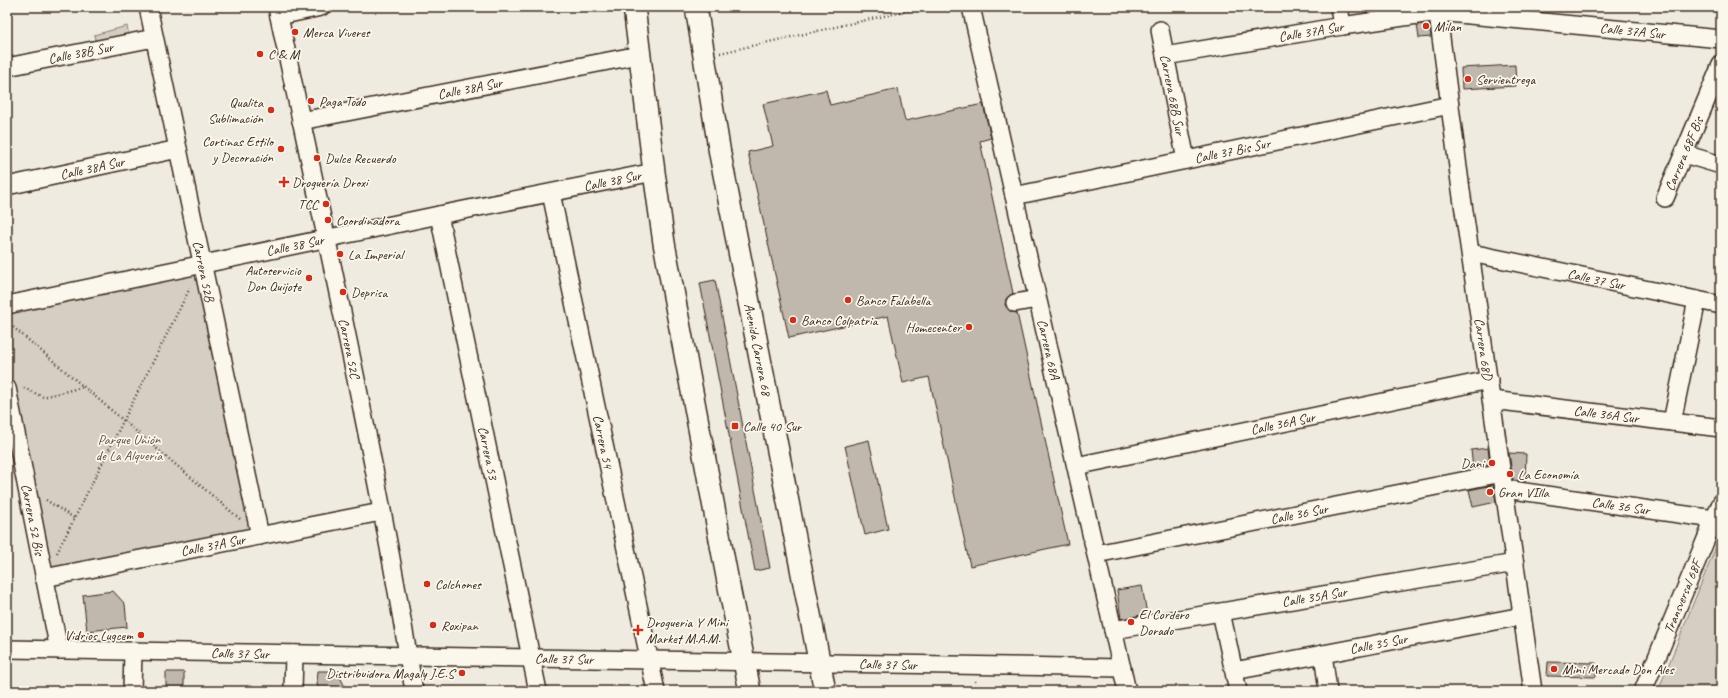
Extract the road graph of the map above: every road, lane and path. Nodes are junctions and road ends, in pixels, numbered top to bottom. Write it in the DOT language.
graph roads {
  1 [pos="148,7"];
  2 [pos="321,7"];
  3 [pos="634,7"];
  4 [pos="696,7"];
  5 [pos="924,7"];
  6 [pos="971,7"];
  7 [pos="1339,7"];
  8 [pos="1437,10"];
  9 [pos="278,12"];
  10 [pos="1342,26"];
  11 [pos="1160,30"];
  12 [pos="154,38"];
  13 [pos="1721,39"];
  14 [pos="720,53"];
  15 [pos="639,55"];
  16 [pos="1165,56"];
  17 [pos="1721,65"];
  18 [pos="7,67"];
  19 [pos="1450,105"];
  20 [pos="301,121"];
  21 [pos="178,149"];
  22 [pos="1684,154"];
  23 [pos="1186,160"];
  24 [pos="1721,165"];
  25 [pos="654,172"];
  26 [pos="7,186"];
  27 [pos="551,192"];
  28 [pos="1014,196"];
  29 [pos="1666,198"];
  30 [pos="439,215"];
  31 [pos="326,238"];
  32 [pos="1471,253"];
  33 [pos="202,264"];
  34 [pos="1038,299"];
  35 [pos="1697,300"];
  36 [pos="1015,303"];
  37 [pos="7,305"];
  38 [pos="1721,305"];
  39 [pos="7,322"];
  40 [pos="1489,380"];
  41 [pos="14,387"];
  42 [pos="84,387"];
  43 [pos="1492,400"];
  44 [pos="124,420"];
  45 [pos="1672,422"];
  46 [pos="1721,428"];
  47 [pos="1076,466"];
  48 [pos="1503,481"];
  49 [pos="27,488"];
  50 [pos="1721,503"];
  51 [pos="381,512"];
  52 [pos="74,518"];
  53 [pos="1714,519"];
  54 [pos="260,536"];
  55 [pos="1096,554"];
  56 [pos="1515,563"];
  57 [pos="44,578"];
  58 [pos="1221,612"];
  59 [pos="1522,616"];
  60 [pos="1113,630"];
  61 [pos="7,649"];
  62 [pos="59,650"];
  63 [pos="133,651"];
  64 [pos="294,654"];
  65 [pos="1322,654"];
  66 [pos="408,656"];
  67 [pos="531,658"];
  68 [pos="650,660"];
  69 [pos="744,661"];
  70 [pos="819,662"];
  71 [pos="1122,668"];
  72 [pos="1234,671"];
  73 [pos="132,691"];
  74 [pos="293,691"];
  75 [pos="414,691"];
  76 [pos="538,691"];
  77 [pos="656,691"];
  78 [pos="750,691"];
  79 [pos="824,691"];
  80 [pos="1127,691"];
  81 [pos="1238,691"];
  82 [pos="1328,691"];
  83 [pos="1533,691"];
  84 [pos="1643,691"];
  1 -- 12 [label="street, Carrera 52B"];
  2 -- 9 [label="street"];
  3 -- 15 [label="main road"];
  4 -- 70 [label="main road, Avenida Carrera 68"];
  5 -- 14 [label="path"];
  6 -- 28 [label="street, Carrera 68A"];
  7 -- 10 [label="street"];
  8 -- 10 [label="street, Calle 37A Sur"];
  8 -- 13 [label="street, Calle 37A Sur"];
  8 -- 19 [label="street, Carrera 68D"];
  9 -- 20 [label="street, Carrera 52C"];
  10 -- 16 [label="street, Calle 37A Sur"];
  11 -- 16 [label="street, Carrera 68B Sur"];
  12 -- 18 [label="street, Calle 38B Sur"];
  12 -- 21 [label="street, Carrera 52B"];
  15 -- 20 [label="street, Calle 38A Sur"];
  15 -- 25 [label="main road"];
  16 -- 23 [label="street, Carrera 68B Sur"];
  17 -- 22 [label="street, Carrera 68F Bis"];
  19 -- 23 [label="street, Calle 37 Bis Sur"];
  19 -- 32 [label="street, Carrera 68D"];
  20 -- 31 [label="street, Carrera 52C"];
  21 -- 26 [label="street, Calle 38A Sur"];
  21 -- 33 [label="street, Carrera 52B"];
  22 -- 24 [label="street"];
  22 -- 29 [label="street, Carrera 68F Bis"];
  23 -- 28 [label="street, Calle 37 Bis Sur"];
  25 -- 27 [label="street, Calle 38 Sur"];
  25 -- 69 [label="main road"];
  27 -- 30 [label="street, Calle 38 Sur"];
  27 -- 68 [label="street, Carrera 54"];
  28 -- 34 [label="street, Carrera 68A"];
  30 -- 31 [label="street, Calle 38 Sur"];
  30 -- 67 [label="street, Carrera 53"];
  31 -- 33 [label="street, Calle 38 Sur"];
  31 -- 51 [label="street, Carrera 52C"];
  32 -- 35 [label="street, Calle 37 Sur"];
  32 -- 40 [label="street, Carrera 68D"];
  33 -- 37 [label="street, Calle 38 Sur"];
  33 -- 44 [label="path"];
  33 -- 54 [label="street, Carrera 52B"];
  34 -- 36 [label="street"];
  34 -- 47 [label="street, Carrera 68A"];
  35 -- 38 [label="street, Calle 37 Sur"];
  35 -- 45 [label="street"];
  39 -- 42 [label="path"];
  40 -- 43 [label="street, Carrera 68D"];
  40 -- 47 [label="street, Calle 36A Sur"];
  41 -- 42 [label="path"];
  41 -- 49 [label="street, Carrera 52 Bis"];
  42 -- 44 [label="path"];
  43 -- 45 [label="street, Calle 36A Sur"];
  43 -- 48 [label="street, Carrera 68D"];
  44 -- 52 [label="path"];
  44 -- 54 [label="path"];
  45 -- 46 [label="street, Calle 36A Sur"];
  47 -- 55 [label="street, Carrera 68A"];
  48 -- 53 [label="street, Calle 36 Sur"];
  48 -- 55 [label="street, Calle 36 Sur"];
  48 -- 56 [label="street, Carrera 68D"];
  49 -- 52 [label="path"];
  49 -- 57 [label="street, Carrera 52 Bis"];
  50 -- 53 [label="street, Transversal 68F"];
  51 -- 54 [label="street, Calle 37A Sur"];
  51 -- 66 [label="street, Carrera 52C"];
  52 -- 57 [label="path"];
  53 -- 84 [label="street, Transversal 68F"];
  54 -- 57 [label="street, Calle 37A Sur"];
  55 -- 60 [label="street, Carrera 68A"];
  56 -- 58 [label="street, Calle 35A Sur"];
  56 -- 59 [label="street, Carrera 68D"];
  57 -- 62 [label="street, Carrera 52 Bis"];
  58 -- 60 [label="street, Calle 35A Sur"];
  58 -- 72 [label="street"];
  59 -- 65 [label="street, Calle 35 Sur"];
  59 -- 83 [label="street, Carrera 68D"];
  60 -- 71 [label="street, Carrera 68A"];
  61 -- 62 [label="street, Calle 37 Sur"];
  62 -- 63 [label="street, Calle 37 Sur"];
  63 -- 64 [label="street, Calle 37 Sur"];
  63 -- 73 [label="street"];
  64 -- 66 [label="street, Calle 37 Sur"];
  64 -- 74 [label="street"];
  65 -- 72 [label="street, Calle 35 Sur"];
  65 -- 82 [label="street"];
  66 -- 67 [label="street, Calle 37 Sur"];
  66 -- 75 [label="street, Carrera 52C"];
  67 -- 68 [label="street, Calle 37 Sur"];
  67 -- 76 [label="street, Carrera 53"];
  68 -- 69 [label="street, Calle 37 Sur"];
  68 -- 77 [label="street, Carrera 54"];
  69 -- 70 [label="street, Calle 37 Sur"];
  69 -- 78 [label="main road"];
  70 -- 71 [label="street, Calle 37 Sur"];
  70 -- 79 [label="main road, Avenida Carrera 68"];
  71 -- 80 [label="street, Carrera 68A"];
  72 -- 81 [label="street"];
}
